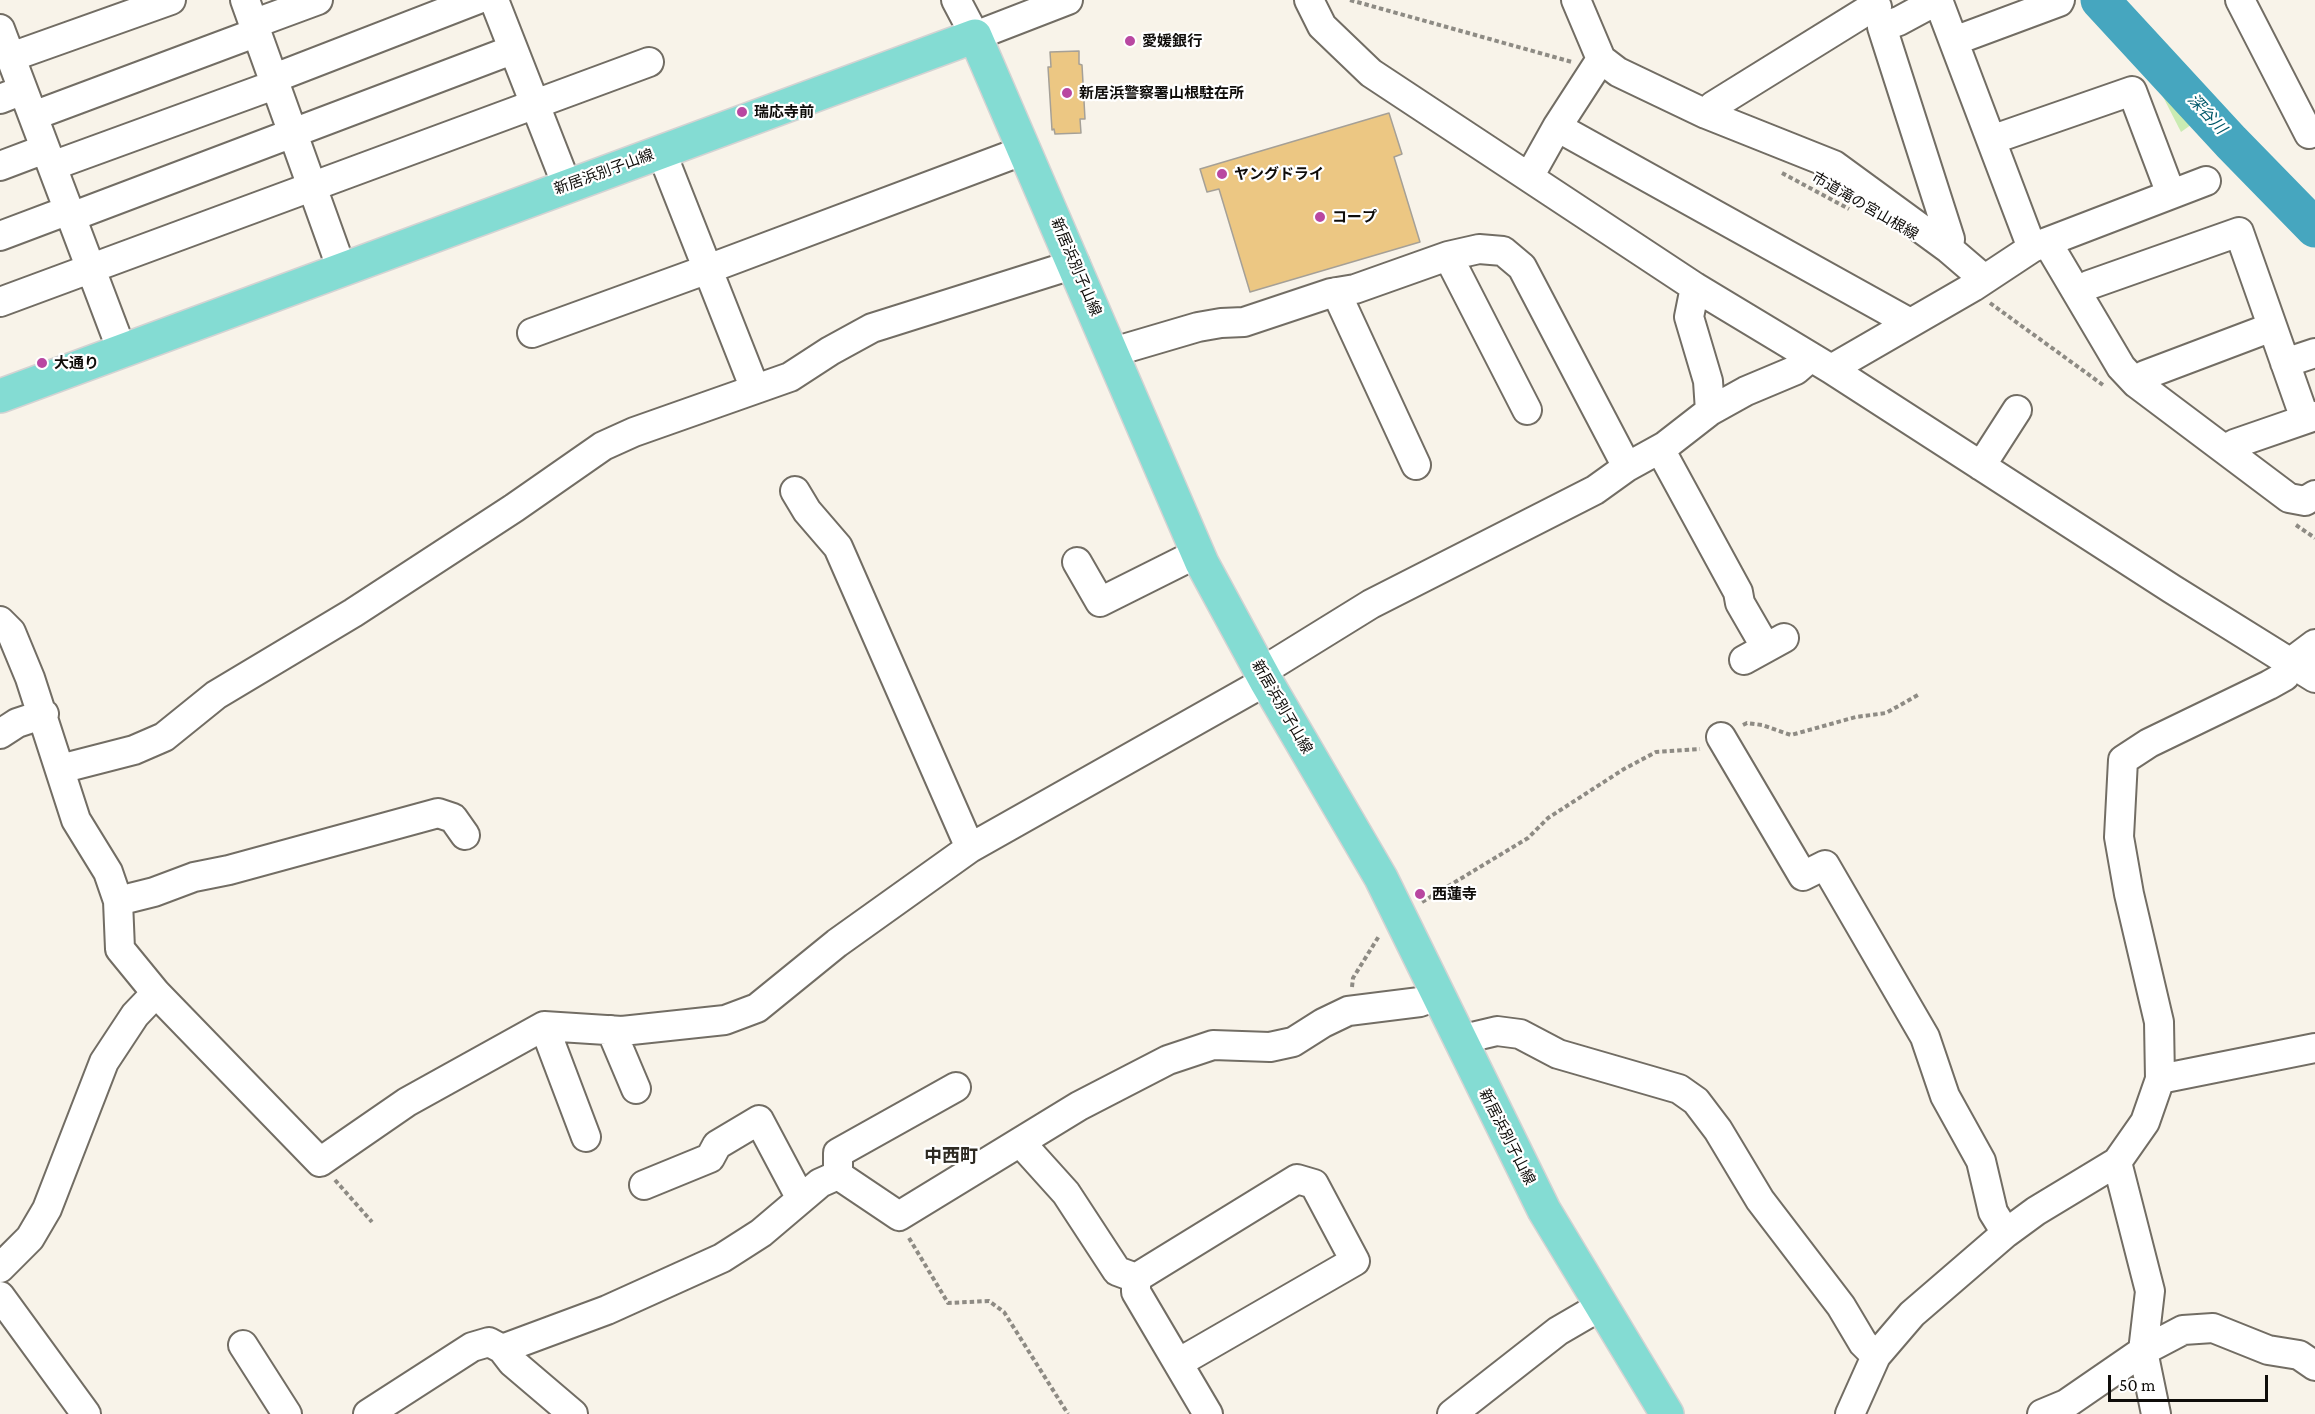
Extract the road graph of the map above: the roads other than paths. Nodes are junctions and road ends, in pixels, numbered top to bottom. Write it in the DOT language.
graph roads {
  1 [pos="171,0"];
  2 [pos="318,0"];
  3 [pos="476,0"];
  4 [pos="494,0"];
  5 [pos="956,0"];
  6 [pos="1068,0"];
  7 [pos="1309,0"];
  8 [pos="1576,0"];
  9 [pos="1938,0"];
  10 [pos="2060,0"];
  11 [pos="2240,0"];
  12 [pos="1878,11"];
  13 [pos="251,19"];
  14 [pos="0,29"];
  15 [pos="975,36"];
  16 [pos="1954,41"];
  17 [pos="512,50"];
  18 [pos="11,57"];
  19 [pos="650,62"];
  20 [pos="1595,67"];
  21 [pos="273,82"];
  22 [pos="19,102"];
  23 [pos="536,104"];
  24 [pos="1706,114"];
  25 [pos="1557,127"];
  26 [pos="2315,131"];
  27 [pos="292,133"];
  28 [pos="1991,140"];
  29 [pos="1025,150"];
  30 [pos="662,151"];
  31 [pos="49,158"];
  32 [pos="0,166"];
  33 [pos="1529,177"];
  34 [pos="2206,181"];
  35 [pos="567,186"];
  36 [pos="311,188"];
  37 [pos="2171,194"];
  38 [pos="70,214"];
  39 [pos="0,236"];
  40 [pos="2039,245"];
  41 [pos="1949,249"];
  42 [pos="1448,256"];
  43 [pos="1075,264"];
  44 [pos="91,269"];
  45 [pos="708,269"];
  46 [pos="342,270"];
  47 [pos="1978,283"];
  48 [pos="1695,287"];
  49 [pos="1336,292"];
  50 [pos="2077,292"];
  51 [pos="0,302"];
  52 [pos="1910,323"];
  53 [pos="2272,327"];
  54 [pos="532,333"];
  55 [pos="122,351"];
  56 [pos="1113,352"];
  57 [pos="2315,353"];
  58 [pos="1821,363"];
  59 [pos="2285,363"];
  60 [pos="2136,383"];
  61 [pos="754,389"];
  62 [pos="0,396"];
  63 [pos="1527,410"];
  64 [pos="2017,410"];
  65 [pos="1710,411"];
  66 [pos="2310,417"];
  67 [pos="1660,449"];
  68 [pos="2228,452"];
  69 [pos="1416,465"];
  70 [pos="1981,466"];
  71 [pos="1627,467"];
  72 [pos="795,491"];
  73 [pos="2315,495"];
  74 [pos="1198,553"];
  75 [pos="1077,562"];
  76 [pos="0,621"];
  77 [pos="2315,644"];
  78 [pos="1765,649"];
  79 [pos="2291,663"];
  80 [pos="1264,676"];
  81 [pos="2315,678"];
  82 [pos="44,714"];
  83 [pos="0,734"];
  84 [pos="1721,737"];
  85 [pos="60,770"];
  86 [pos="465,836"];
  87 [pos="970,848"];
  88 [pos="118,901"];
  89 [pos="156,993"];
  90 [pos="1437,996"];
  91 [pos="544,1026"];
  92 [pos="611,1030"];
  93 [pos="1459,1040"];
  94 [pos="2315,1048"];
  95 [pos="2160,1079"];
  96 [pos="956,1087"];
  97 [pos="636,1089"];
  98 [pos="586,1137"];
  99 [pos="1020,1142"];
  100 [pos="2118,1162"];
  101 [pos="838,1174"];
  102 [pos="644,1185"];
  103 [pos="801,1199"];
  104 [pos="2006,1233"];
  105 [pos="0,1268"];
  106 [pos="1136,1278"];
  107 [pos="0,1296"];
  108 [pos="1601,1306"];
  109 [pos="243,1345"];
  110 [pos="502,1349"];
  111 [pos="2143,1350"];
  112 [pos="1876,1356"];
  113 [pos="1178,1363"];
  114 [pos="2315,1366"];
  115 [pos="86,1414"];
  116 [pos="287,1414"];
  117 [pos="368,1414"];
  118 [pos="573,1414"];
  119 [pos="1208,1414"];
  120 [pos="1452,1414"];
  121 [pos="1667,1414"];
  122 [pos="1850,1414"];
  123 [pos="2042,1414"];
  124 [pos="2156,1414"];
  1 -- 18 [label="street"];
  2 -- 13 [label="street"];
  3 -- 21 [label="street"];
  4 -- 17 [label="street"];
  5 -- 15 [label="street"];
  6 -- 15 [label="street"];
  7 -- 33 [label="street"];
  8 -- 20 [label="street"];
  9 -- 12 [label="street"];
  9 -- 16 [label="street"];
  10 -- 16 [label="street"];
  11 -- 26 [label="street"];
  12 -- 24 [label="street"];
  12 -- 41 [label="street"];
  13 -- 21 [label="street"];
  13 -- 22 [label="street"];
  14 -- 18 [label="street"];
  15 -- 29 [label="main road, 新居浜別子山線"];
  15 -- 30 [label="main road, 新居浜別子山線"];
  16 -- 28 [label="street"];
  17 -- 23 [label="street"];
  17 -- 27 [label="street"];
  18 -- 22 [label="street"];
  19 -- 23 [label="street"];
  20 -- 24 [label="street"];
  20 -- 25 [label="street"];
  21 -- 27 [label="street"];
  21 -- 31 [label="street"];
  22 -- 31 [label="street"];
  23 -- 35 [label="street"];
  23 -- 36 [label="street"];
  24 -- 41 [label="street"];
  25 -- 33 [label="street"];
  25 -- 52 [label="street"];
  27 -- 36 [label="street"];
  27 -- 38 [label="street"];
  28 -- 37 [label="street"];
  28 -- 40 [label="street"];
  29 -- 43 [label="main road, 新居浜別子山線"];
  29 -- 45 [label="street"];
  30 -- 35 [label="main road, 新居浜別子山線"];
  30 -- 45 [label="street"];
  31 -- 32 [label="street"];
  31 -- 38 [label="street"];
  33 -- 48 [label="street"];
  34 -- 37 [label="street"];
  35 -- 46 [label="main road, 新居浜別子山線"];
  36 -- 44 [label="street"];
  36 -- 46 [label="street"];
  37 -- 40 [label="street"];
  38 -- 39 [label="street"];
  38 -- 44 [label="street"];
  40 -- 47 [label="street"];
  40 -- 50 [label="street"];
  41 -- 47 [label="street"];
  42 -- 49 [label="street"];
  42 -- 63 [label="street"];
  42 -- 71 [label="street"];
  43 -- 56 [label="main road, 新居浜別子山線"];
  43 -- 61 [label="street"];
  44 -- 51 [label="street"];
  44 -- 55 [label="street"];
  45 -- 54 [label="street"];
  45 -- 61 [label="street"];
  46 -- 55 [label="main road, 新居浜別子山線"];
  47 -- 52 [label="street"];
  48 -- 58 [label="street"];
  48 -- 65 [label="street"];
  49 -- 56 [label="street"];
  49 -- 69 [label="street"];
  50 -- 53 [label="street"];
  50 -- 60 [label="street"];
  52 -- 58 [label="street"];
  53 -- 59 [label="street"];
  53 -- 60 [label="street"];
  55 -- 62 [label="main road, 新居浜別子山線"];
  56 -- 74 [label="main road, 新居浜別子山線"];
  57 -- 59 [label="street"];
  58 -- 65 [label="street"];
  58 -- 70 [label="street"];
  59 -- 66 [label="street"];
  60 -- 68 [label="street"];
  61 -- 85 [label="street"];
  64 -- 70 [label="street"];
  65 -- 67 [label="street"];
  66 -- 68 [label="street"];
  67 -- 71 [label="street"];
  67 -- 78 [label="street"];
  68 -- 73 [label="street"];
  70 -- 79 [label="street"];
  71 -- 80 [label="street"];
  72 -- 87 [label="street"];
  74 -- 75 [label="street"];
  74 -- 80 [label="main road, 新居浜別子山線"];
  76 -- 82 [label="street"];
  77 -- 79 [label="street"];
  79 -- 81 [label="street"];
  79 -- 95 [label="street"];
  80 -- 87 [label="street"];
  80 -- 90 [label="main road, 新居浜別子山線"];
  82 -- 83 [label="street"];
  82 -- 85 [label="street"];
  84 -- 104 [label="street"];
  85 -- 88 [label="street"];
  86 -- 88 [label="street"];
  87 -- 92 [label="street"];
  88 -- 89 [label="street"];
  89 -- 91 [label="street"];
  89 -- 105 [label="street"];
  90 -- 93 [label="main road, 新居浜別子山線"];
  90 -- 99 [label="street"];
  91 -- 92 [label="street"];
  91 -- 98 [label="street"];
  92 -- 97 [label="street"];
  93 -- 108 [label="main road, 新居浜別子山線"];
  93 -- 112 [label="street"];
  94 -- 95 [label="street"];
  95 -- 100 [label="street"];
  96 -- 101 [label="street"];
  99 -- 101 [label="street"];
  99 -- 106 [label="street"];
  100 -- 104 [label="street"];
  100 -- 111 [label="street"];
  101 -- 103 [label="street"];
  102 -- 103 [label="street"];
  103 -- 110 [label="street"];
  104 -- 112 [label="street"];
  106 -- 113 [label="street"];
  106 -- 113 [label="street"];
  107 -- 115 [label="street"];
  108 -- 120 [label="street"];
  108 -- 121 [label="main road, 新居浜別子山線"];
  109 -- 116 [label="street"];
  110 -- 117 [label="street"];
  110 -- 118 [label="street"];
  111 -- 114 [label="street"];
  111 -- 123 [label="street"];
  111 -- 124 [label="street"];
  112 -- 122 [label="street"];
  113 -- 119 [label="street"];
}
